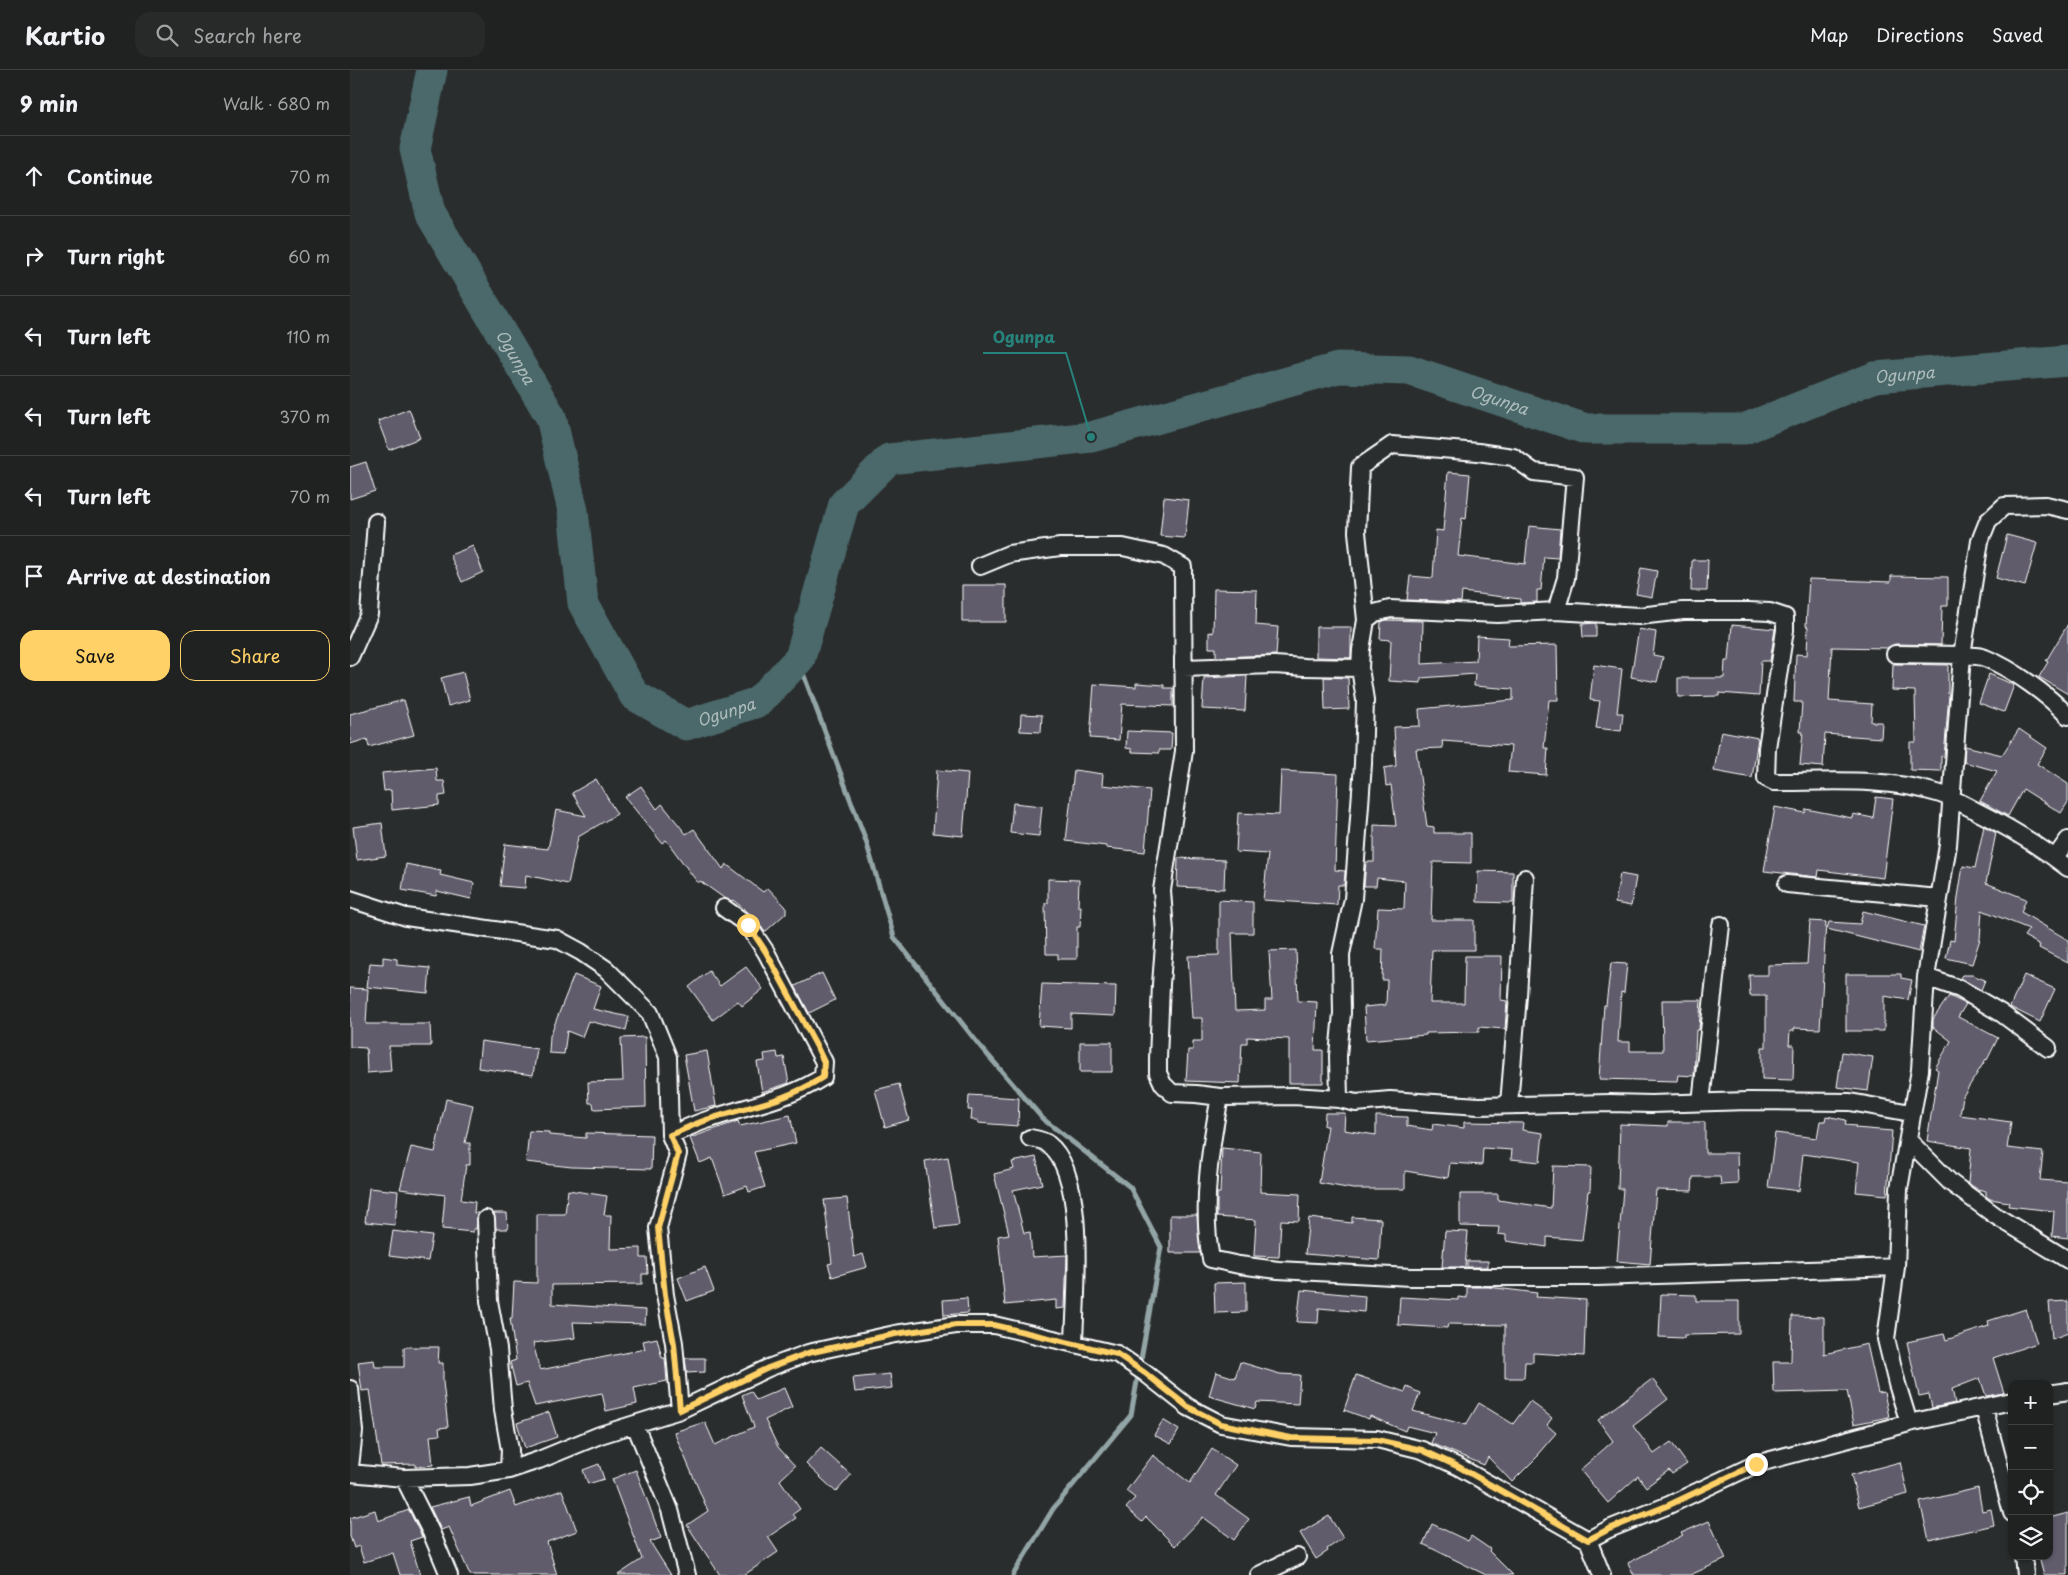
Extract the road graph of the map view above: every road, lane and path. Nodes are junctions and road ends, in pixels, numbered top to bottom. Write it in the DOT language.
graph roads {
  1 [pos="2068,510"];
  2 [pos="376,522"];
  3 [pos="980,566"];
  4 [pos="1183,567"];
  5 [pos="1556,611"];
  6 [pos="1366,620"];
  7 [pos="1895,654"];
  8 [pos="1962,655"];
  9 [pos="350,657"];
  10 [pos="1360,668"];
  11 [pos="2068,716"];
  12 [pos="1950,798"];
  13 [pos="2068,840"];
  14 [pos="2054,858"];
  15 [pos="2068,868"];
  16 [pos="1525,878"];
  17 [pos="1787,884"];
  18 [pos="1939,898"];
  19 [pos="350,899"];
  20 [pos="724,908"];
  21 [pos="1720,925"];
  22 [pos="1926,977"];
  23 [pos="2048,1048"];
  24 [pos="1220,1097"];
  25 [pos="1339,1099"];
  26 [pos="1701,1102"];
  27 [pos="1509,1104"];
  28 [pos="1911,1113"];
  29 [pos="670,1135"];
  30 [pos="1030,1138"];
  31 [pos="1908,1140"];
  32 [pos="486,1219"];
  33 [pos="2068,1260"];
  34 [pos="1896,1266"];
  35 [pos="1074,1343"];
  36 [pos="350,1389"];
  37 [pos="2068,1390"];
  38 [pos="2053,1393"];
  39 [pos="2008,1403"];
  40 [pos="1984,1408"];
  41 [pos="680,1410"];
  42 [pos="1909,1423"];
  43 [pos="635,1425"];
  44 [pos="350,1467"];
  45 [pos="509,1470"];
  46 [pos="350,1473"];
  47 [pos="404,1478"];
  48 [pos="2008,1499"];
  49 [pos="1588,1540"];
  50 [pos="1297,1557"];
  51 [pos="2023,1560"];
  52 [pos="449,1575"];
  53 [pos="688,1575"];
  54 [pos="1259,1575"];
  55 [pos="1602,1575"];
  56 [pos="2025,1575"];
  1 -- 8 [label="street"];
  2 -- 9 [label="street"];
  3 -- 4 [label="street"];
  4 -- 10 [label="street"];
  4 -- 24 [label="street"];
  5 -- 6 [label="street"];
  5 -- 6 [label="street"];
  5 -- 12 [label="street"];
  6 -- 10 [label="street"];
  7 -- 8 [label="street"];
  8 -- 11 [label="street"];
  8 -- 12 [label="street"];
  10 -- 25 [label="street"];
  12 -- 14 [label="street"];
  12 -- 18 [label="street"];
  13 -- 14 [label="street"];
  14 -- 15 [label="street"];
  16 -- 27 [label="street"];
  17 -- 18 [label="street"];
  18 -- 22 [label="street"];
  19 -- 29 [label="street"];
  20 -- 29 [label="street"];
  21 -- 26 [label="street"];
  22 -- 23 [label="street"];
  22 -- 28 [label="street"];
  24 -- 25 [label="street"];
  24 -- 34 [label="street"];
  25 -- 27 [label="street"];
  26 -- 27 [label="street"];
  26 -- 28 [label="street"];
  28 -- 31 [label="street"];
  29 -- 41 [label="street"];
  30 -- 35 [label="street"];
  31 -- 33 [label="street"];
  31 -- 34 [label="street"];
  32 -- 45 [label="street"];
  34 -- 42 [label="street"];
  35 -- 41 [label="street"];
  35 -- 49 [label="street"];
  36 -- 44 [label="street"];
  37 -- 38 [label="street"];
  39 -- 40 [label="street"];
  40 -- 42 [label="street"];
  40 -- 48 [label="street"];
  41 -- 43 [label="street"];
  42 -- 49 [label="street"];
  43 -- 45 [label="street"];
  43 -- 53 [label="street"];
  45 -- 47 [label="street"];
  46 -- 47 [label="street"];
  47 -- 52 [label="street"];
  49 -- 55 [label="street"];
  50 -- 54 [label="street"];
  51 -- 56 [label="street"];
}
